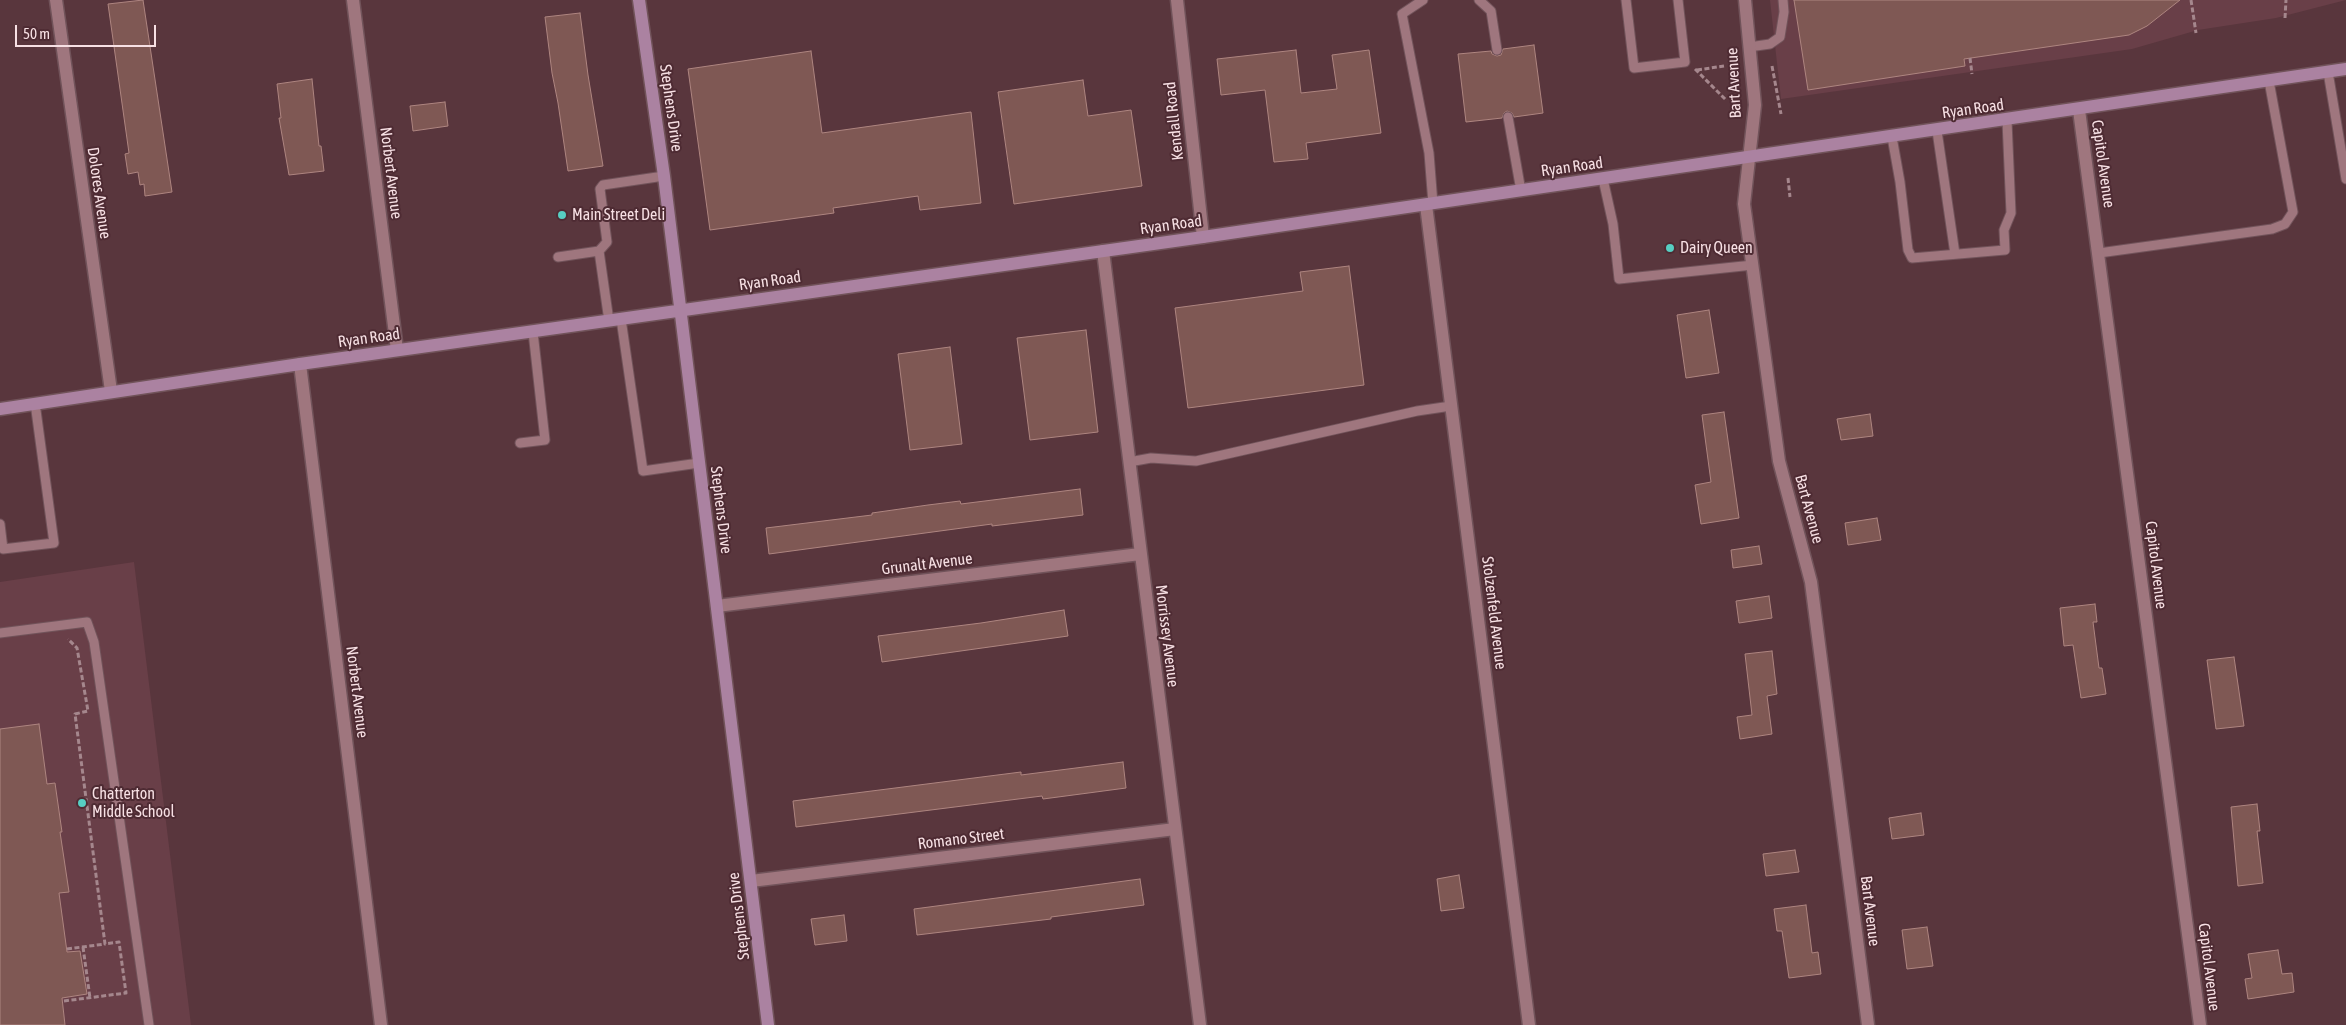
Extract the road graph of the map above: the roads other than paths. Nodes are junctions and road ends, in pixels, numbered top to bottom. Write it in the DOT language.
graph roads {
  1 [pos="56,0"];
  2 [pos="353,0"];
  3 [pos="638,0"];
  4 [pos="1177,0"];
  5 [pos="1423,0"];
  6 [pos="1478,0"];
  7 [pos="1626,0"];
  8 [pos="1678,0"];
  9 [pos="1745,0"];
  10 [pos="1783,0"];
  11 [pos="1749,46"];
  12 [pos="1497,50"];
  13 [pos="2346,69"];
  14 [pos="2328,72"];
  15 [pos="2269,81"];
  16 [pos="2079,110"];
  17 [pos="1508,117"];
  18 [pos="2007,121"];
  19 [pos="1937,131"];
  20 [pos="1892,137"];
  21 [pos="1750,158"];
  22 [pos="2344,159"];
  23 [pos="664,176"];
  24 [pos="1603,179"];
  25 [pos="2346,179"];
  26 [pos="1521,191"];
  27 [pos="1430,204"];
  28 [pos="1203,238"];
  29 [pos="600,251"];
  30 [pos="1103,251"];
  31 [pos="2099,253"];
  32 [pos="1955,254"];
  33 [pos="558,257"];
  34 [pos="1753,265"];
  35 [pos="681,310"];
  36 [pos="615,320"];
  37 [pos="533,332"];
  38 [pos="397,350"];
  39 [pos="300,364"];
  40 [pos="111,391"];
  41 [pos="36,404"];
  42 [pos="1451,406"];
  43 [pos="0,409"];
  44 [pos="520,443"];
  45 [pos="1129,462"];
  46 [pos="699,463"];
  47 [pos="0,524"];
  48 [pos="1140,554"];
  49 [pos="717,606"];
  50 [pos="0,633"];
  51 [pos="1175,829"];
  52 [pos="751,881"];
  53 [pos="149,1025"];
  54 [pos="381,1025"];
  55 [pos="768,1025"];
  56 [pos="1200,1025"];
  57 [pos="1529,1025"];
  58 [pos="1868,1025"];
  59 [pos="2200,1025"];
  1 -- 40 [label="street, Dolores Avenue"];
  2 -- 38 [label="street, Norbert Avenue"];
  3 -- 23 [label="main road, Stephens Drive"];
  4 -- 28 [label="street, Kendall Road"];
  5 -- 27 [label="lane"];
  6 -- 12 [label="lane"];
  7 -- 8 [label="lane"];
  9 -- 11 [label="street, Bart Avenue"];
  10 -- 11 [label="lane"];
  11 -- 21 [label="street, Bart Avenue"];
  13 -- 14 [label="main road, Ryan Road"];
  14 -- 15 [label="main road, Ryan Road"];
  14 -- 22 [label="lane"];
  15 -- 16 [label="main road, Ryan Road"];
  15 -- 31 [label="lane"];
  16 -- 18 [label="main road, Ryan Road"];
  16 -- 31 [label="street, Capitol Avenue"];
  17 -- 26 [label="lane"];
  18 -- 19 [label="main road, Ryan Road"];
  18 -- 32 [label="lane"];
  19 -- 20 [label="main road, Ryan Road"];
  19 -- 32 [label="lane"];
  20 -- 21 [label="main road, Ryan Road"];
  20 -- 32 [label="lane"];
  21 -- 24 [label="main road, Ryan Road"];
  21 -- 34 [label="street, Bart Avenue"];
  22 -- 25 [label="lane"];
  23 -- 29 [label="lane"];
  23 -- 35 [label="main road, Stephens Drive"];
  24 -- 26 [label="main road, Ryan Road"];
  24 -- 34 [label="lane"];
  26 -- 27 [label="main road, Ryan Road"];
  27 -- 28 [label="main road, Ryan Road"];
  27 -- 42 [label="street, Stolzenfeld Avenue"];
  28 -- 30 [label="main road, Ryan Road"];
  29 -- 33 [label="lane"];
  29 -- 36 [label="lane"];
  30 -- 35 [label="main road, Ryan Road"];
  30 -- 45 [label="street, Morrissey Avenue"];
  31 -- 59 [label="street, Capitol Avenue"];
  34 -- 58 [label="street, Bart Avenue"];
  35 -- 36 [label="main road, Ryan Road"];
  35 -- 46 [label="main road, Stephens Drive"];
  36 -- 37 [label="main road, Ryan Road"];
  36 -- 46 [label="lane"];
  37 -- 38 [label="main road, Ryan Road"];
  37 -- 44 [label="lane"];
  38 -- 39 [label="main road, Ryan Road"];
  39 -- 40 [label="main road, Ryan Road"];
  39 -- 54 [label="street, Norbert Avenue"];
  40 -- 41 [label="main road, Ryan Road"];
  41 -- 43 [label="main road, Ryan Road"];
  41 -- 47 [label="lane"];
  42 -- 45 [label="lane"];
  42 -- 57 [label="street, Stolzenfeld Avenue"];
  45 -- 48 [label="street, Morrissey Avenue"];
  46 -- 49 [label="main road, Stephens Drive"];
  48 -- 49 [label="street, Grunalt Avenue"];
  48 -- 51 [label="street, Morrissey Avenue"];
  49 -- 52 [label="main road, Stephens Drive"];
  50 -- 53 [label="lane"];
  51 -- 52 [label="street, Romano Street"];
  51 -- 56 [label="street, Morrissey Avenue"];
  52 -- 55 [label="main road, Stephens Drive"];
}
